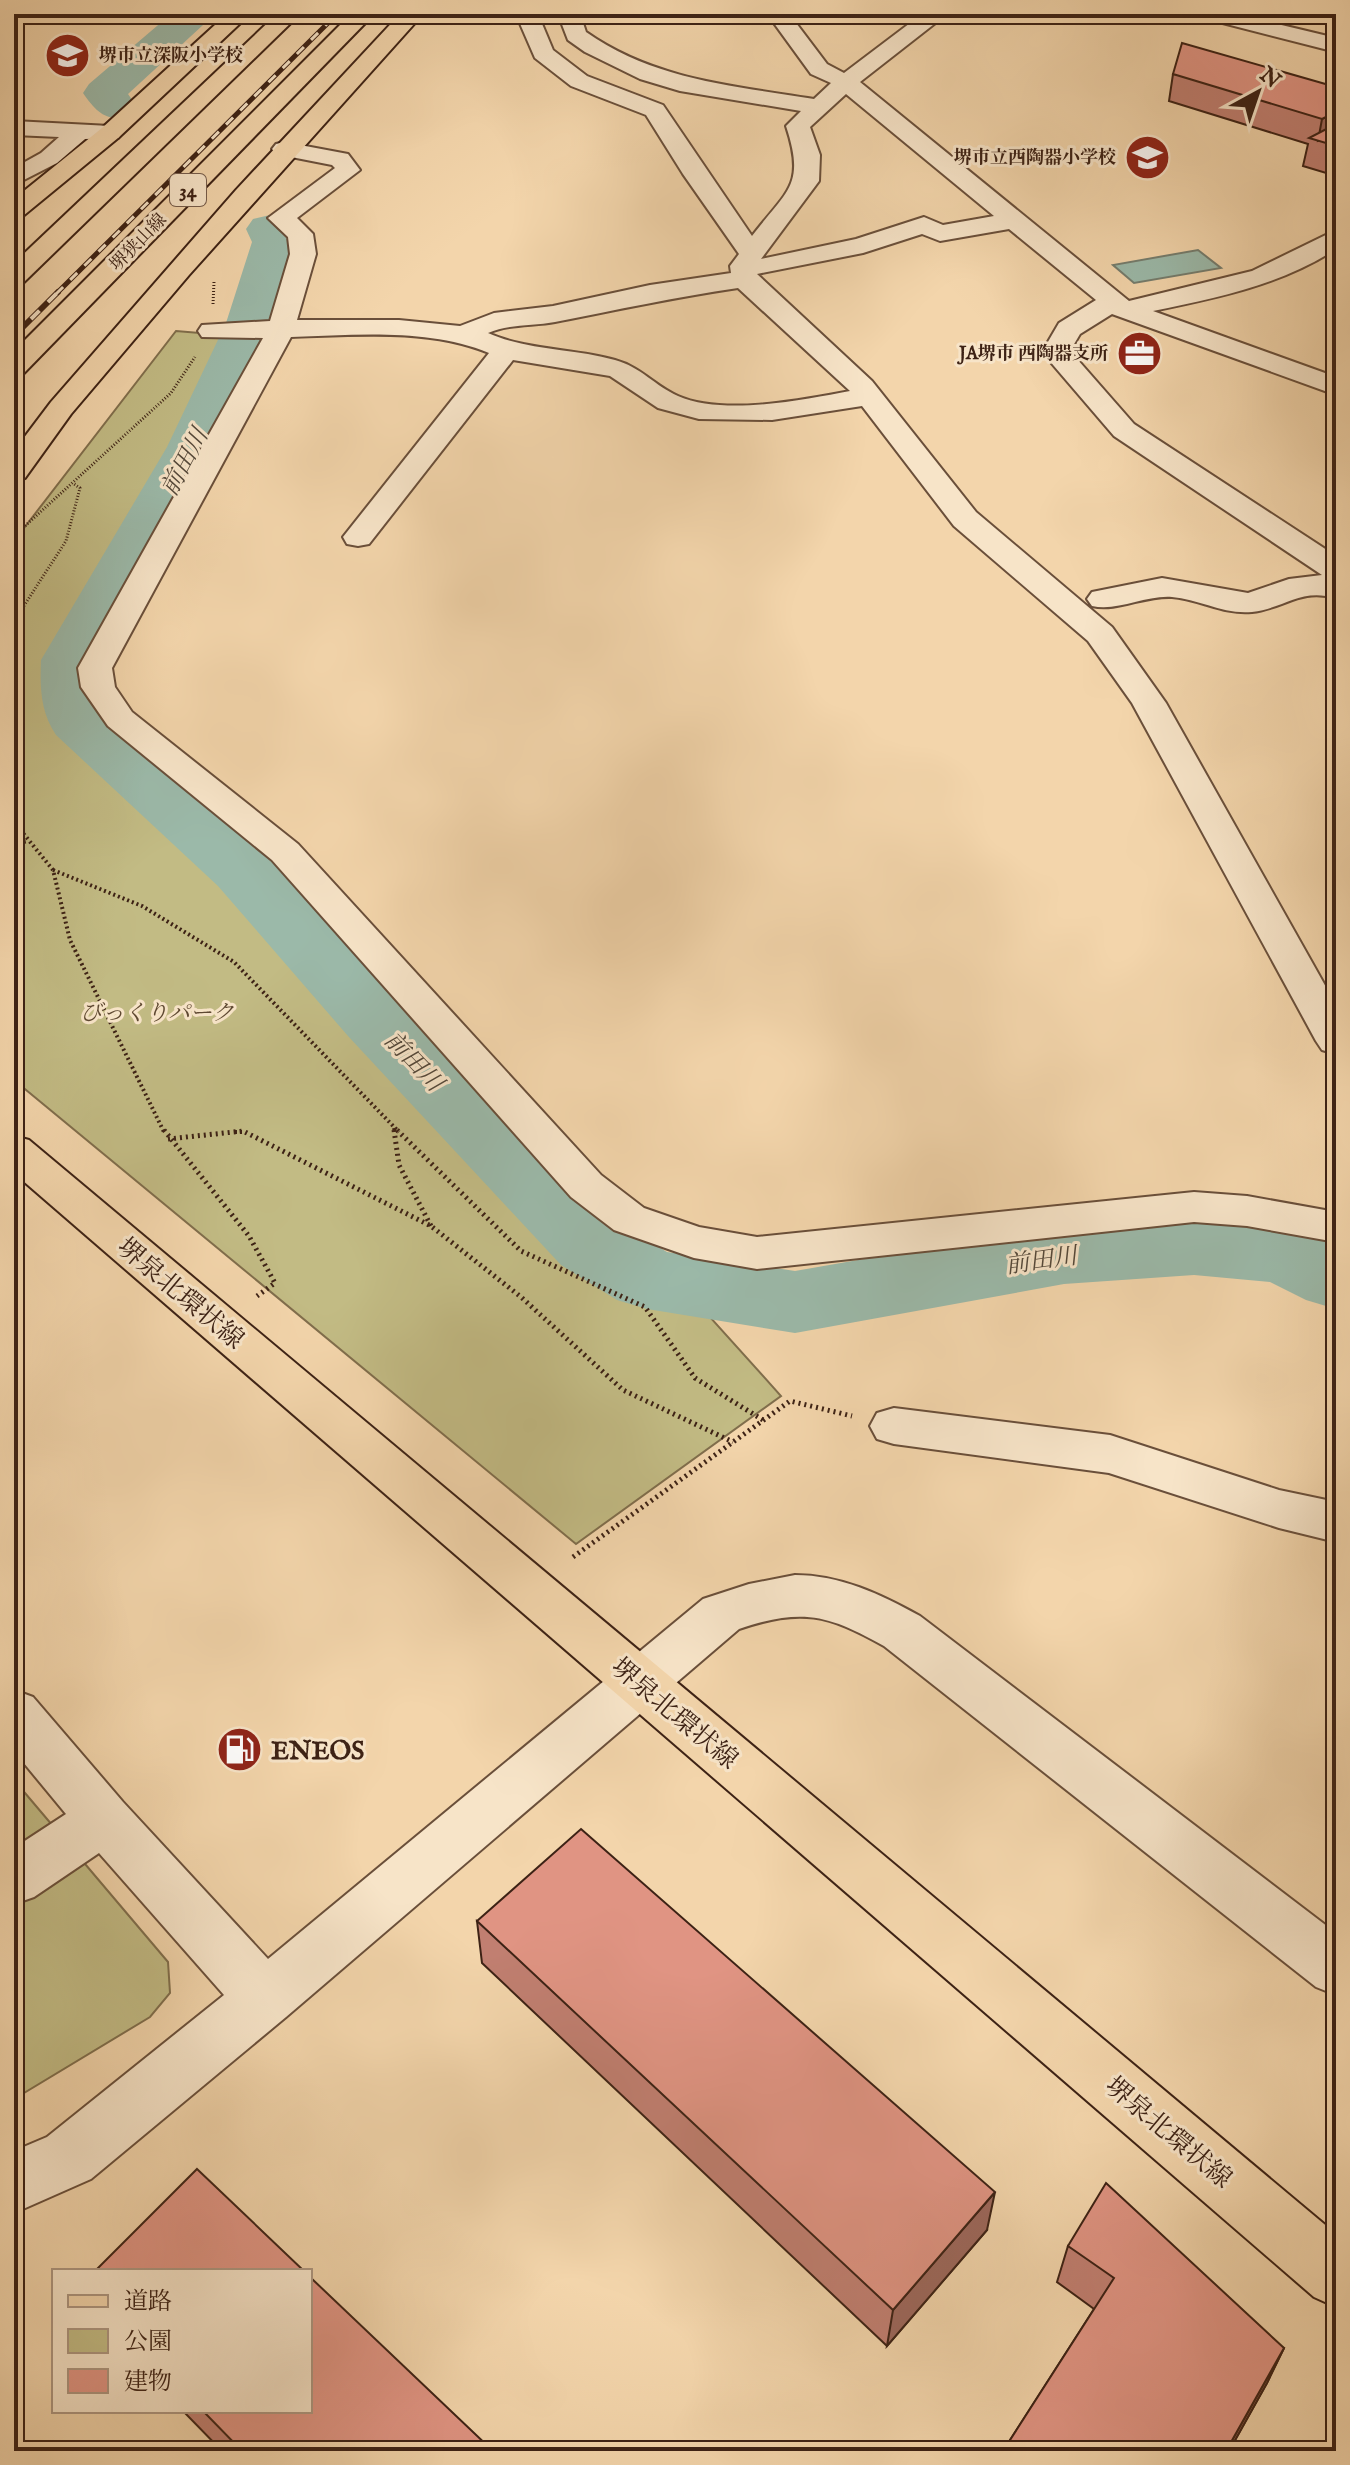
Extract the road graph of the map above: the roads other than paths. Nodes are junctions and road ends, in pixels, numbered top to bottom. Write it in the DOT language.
graph roads {
  1 [pos="239,14"];
  2 [pos="289,14"];
  3 [pos="363,14"];
  4 [pos="412,14"];
  5 [pos="530,14"];
  6 [pos="569,14"];
  7 [pos="785,14"];
  8 [pos="936,14"];
  9 [pos="1210,14"];
  10 [pos="1336,45"];
  11 [pos="247,53"];
  12 [pos="846,82"];
  13 [pos="819,107"];
  14 [pos="14,128"];
  15 [pos="79,132"];
  16 [pos="110,133"];
  17 [pos="284,149"];
  18 [pos="200,177"];
  19 [pos="14,178"];
  20 [pos="14,211"];
  21 [pos="1015,220"];
  22 [pos="26,234"];
  23 [pos="1336,238"];
  24 [pos="747,266"];
  25 [pos="14,277"];
  26 [pos="1118,306"];
  27 [pos="105,311"];
  28 [pos="220,330"];
  29 [pos="280,330"];
  30 [pos="463,334"];
  31 [pos="506,350"];
  32 [pos="14,367"];
  33 [pos="1336,387"];
  34 [pos="869,396"];
  35 [pos="14,472"];
  36 [pos="975,528"];
  37 [pos="358,537"];
  38 [pos="1336,570"];
  39 [pos="1336,588"];
  40 [pos="1103,599"];
  41 [pos="1168,738"];
  42 [pos="1334,1032"];
  43 [pos="14,1150"];
  44 [pos="1336,1227"];
  45 [pos="894,1426"];
  46 [pos="1336,1522"];
  47 [pos="638,1682"];
  48 [pos="14,1713"];
  49 [pos="104,1819"];
  50 [pos="14,1879"];
  51 [pos="1336,1968"];
  52 [pos="265,1998"];
  53 [pos="14,2182"];
  54 [pos="1336,2275"];
  1 -- 16 [label="main road"];
  2 -- 11 [label="main road"];
  3 -- 18 [label="main road, 堺狭山線 / 34"];
  4 -- 17 [label="main road"];
  5 -- 24 [label="street"];
  6 -- 13 [label="street"];
  7 -- 12 [label="street"];
  8 -- 12 [label="street"];
  9 -- 10 [label="street"];
  11 -- 22 [label="main road"];
  11 -- 25 [label="main road"];
  12 -- 13 [label="street"];
  12 -- 21 [label="street"];
  13 -- 24 [label="street"];
  14 -- 15 [label="street"];
  15 -- 16 [label="street"];
  15 -- 19 [label="street"];
  16 -- 20 [label="main road"];
  17 -- 29 [label="street"];
  17 -- 35 [label="main road"];
  18 -- 27 [label="main road"];
  18 -- 32 [label="main road, 堺狭山線 / 34"];
  21 -- 24 [label="street"];
  21 -- 26 [label="street"];
  23 -- 26 [label="street"];
  24 -- 30 [label="street"];
  24 -- 34 [label="street"];
  26 -- 33 [label="street"];
  26 -- 38 [label="street"];
  28 -- 29 [label="street"];
  29 -- 30 [label="street"];
  29 -- 44 [label="street"];
  30 -- 31 [label="street"];
  31 -- 34 [label="street"];
  31 -- 37 [label="street"];
  34 -- 36 [label="street"];
  36 -- 40 [label="street"];
  36 -- 41 [label="street"];
  39 -- 40 [label="street"];
  40 -- 41 [label="street"];
  41 -- 42 [label="street"];
  43 -- 47 [label="main road, 堺泉北環状線"];
  45 -- 46 [label="street"];
  47 -- 51 [label="street"];
  47 -- 52 [label="street"];
  47 -- 54 [label="main road, 堺泉北環状線"];
  48 -- 49 [label="street"];
  49 -- 50 [label="street"];
  49 -- 52 [label="street"];
  52 -- 53 [label="street"];
}
